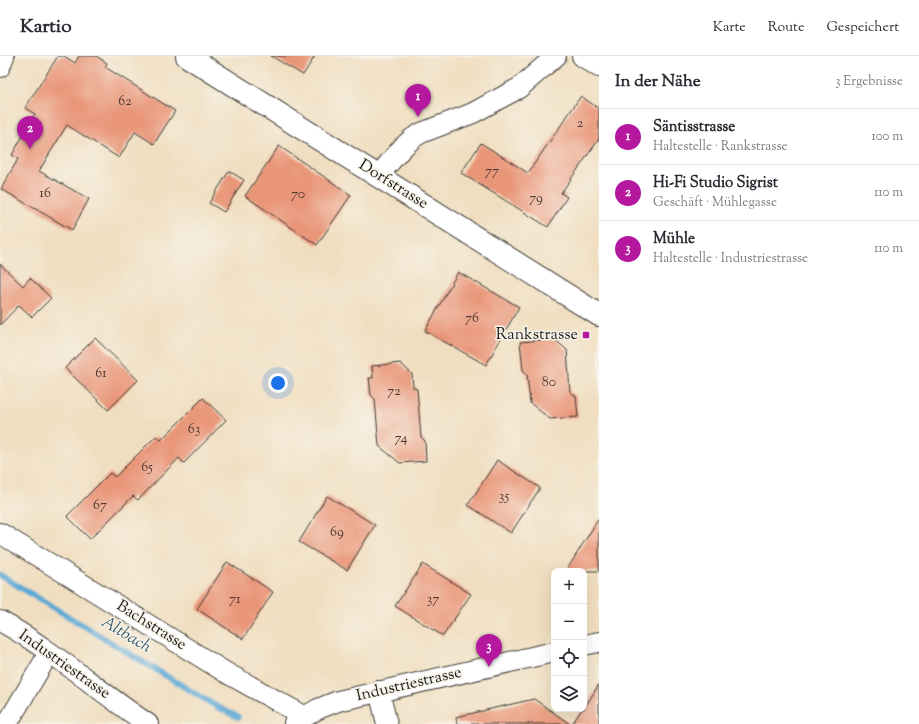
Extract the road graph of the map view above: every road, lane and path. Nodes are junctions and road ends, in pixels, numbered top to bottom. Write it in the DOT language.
graph roads {
  1 [pos="4,56"];
  2 [pos="187,56"];
  3 [pos="556,56"];
  4 [pos="582,56"];
  5 [pos="0,67"];
  6 [pos="599,67"];
  7 [pos="378,176"];
  8 [pos="599,315"];
  9 [pos="0,533"];
  10 [pos="0,621"];
  11 [pos="50,653"];
  12 [pos="551,653"];
  13 [pos="378,691"];
  14 [pos="298,720"];
  15 [pos="7,724"];
  16 [pos="148,724"];
  17 [pos="387,724"];
  1 -- 5 [label="street"];
  2 -- 7 [label="main road, Dorfstrasse"];
  3 -- 7 [label="street"];
  4 -- 6 [label="street"];
  7 -- 8 [label="main road, Dorfstrasse"];
  9 -- 14 [label="street, Bachstrasse"];
  10 -- 11 [label="street, Industriestrasse"];
  11 -- 15 [label="street"];
  11 -- 16 [label="street, Industriestrasse"];
  12 -- 13 [label="street, Industriestrasse"];
  13 -- 14 [label="street, Industriestrasse"];
  13 -- 17 [label="street"];
}
